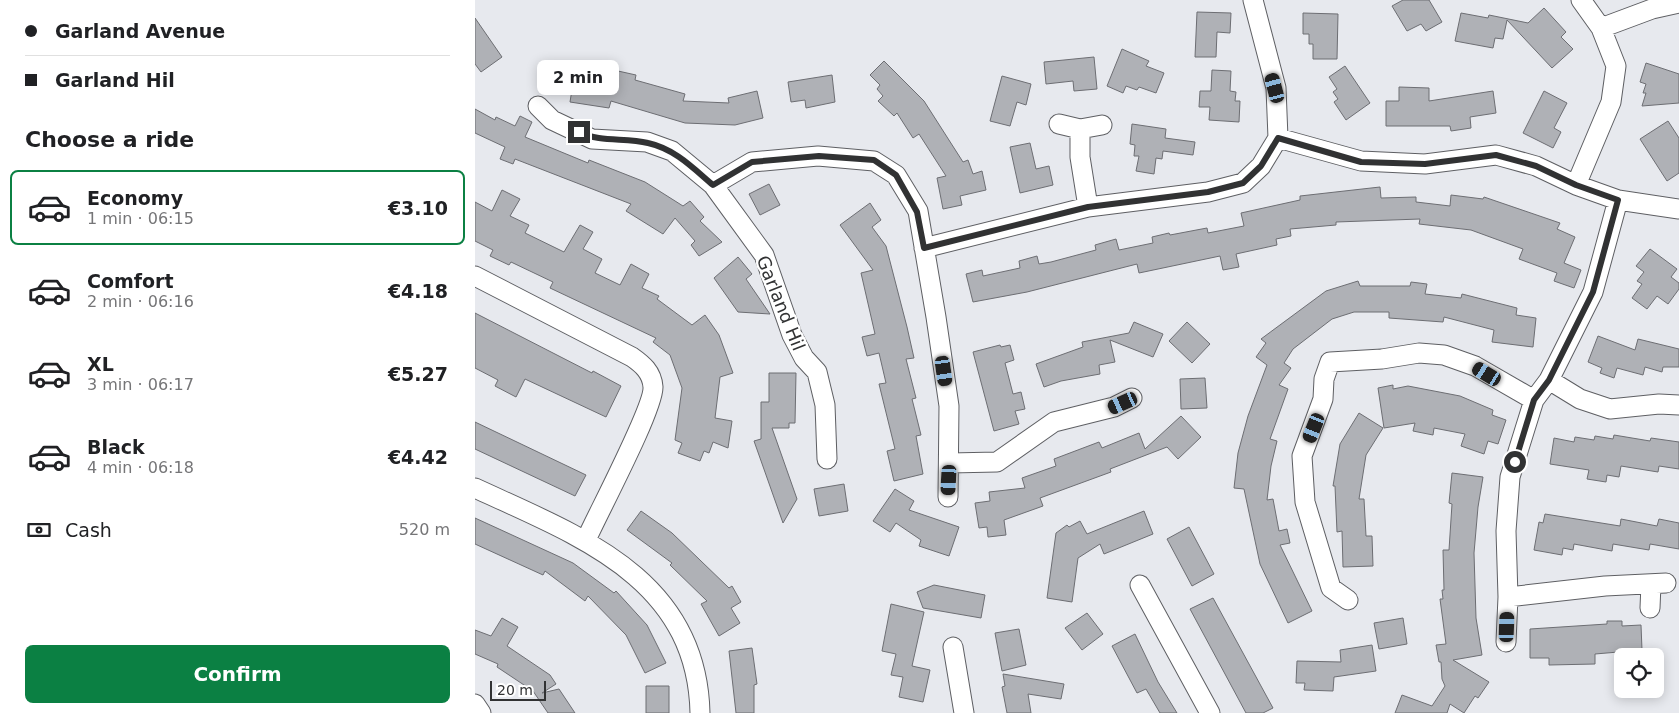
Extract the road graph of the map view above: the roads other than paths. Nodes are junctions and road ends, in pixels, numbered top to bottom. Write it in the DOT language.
graph roads {
  1 [pos="1253,0"];
  2 [pos="1581,0"];
  3 [pos="1679,3"];
  4 [pos="1601,28"];
  5 [pos="538,106"];
  6 [pos="1059,124"];
  7 [pos="1102,124"];
  8 [pos="1079,129"];
  9 [pos="1278,138"];
  10 [pos="713,185"];
  11 [pos="1576,185"];
  12 [pos="1618,200"];
  13 [pos="1088,207"];
  14 [pos="1679,209"];
  15 [pos="924,248"];
  16 [pos="475,276"];
  17 [pos="1549,380"];
  18 [pos="1132,398"];
  19 [pos="1534,400"];
  20 [pos="1679,405"];
  21 [pos="827,459"];
  22 [pos="950,463"];
  23 [pos="475,488"];
  24 [pos="948,497"];
  25 [pos="585,540"];
  26 [pos="1140,585"];
  27 [pos="1508,597"];
  28 [pos="1348,600"];
  29 [pos="1650,608"];
  30 [pos="1506,642"];
  31 [pos="953,647"];
  32 [pos="475,704"];
  33 [pos="481,713"];
  34 [pos="700,713"];
  35 [pos="964,713"];
  36 [pos="1210,713"];
  1 -- 9 [label="street"];
  2 -- 4 [label="street"];
  3 -- 4 [label="street"];
  4 -- 11 [label="street"];
  5 -- 10 [label="street, Garland Hil"];
  6 -- 8 [label="street"];
  7 -- 8 [label="street"];
  8 -- 13 [label="street"];
  9 -- 11 [label="street"];
  9 -- 13 [label="street"];
  10 -- 15 [label="street"];
  10 -- 21 [label="street, Garland Hil"];
  11 -- 12 [label="street"];
  12 -- 14 [label="street"];
  12 -- 17 [label="street"];
  13 -- 15 [label="street"];
  15 -- 22 [label="street"];
  16 -- 25 [label="street"];
  17 -- 19 [label="street"];
  17 -- 20 [label="street"];
  18 -- 22 [label="street"];
  19 -- 27 [label="street"];
  19 -- 28 [label="street"];
  22 -- 24 [label="street"];
  23 -- 25 [label="street"];
  25 -- 34 [label="street"];
  26 -- 36 [label="street"];
  27 -- 29 [label="street"];
  27 -- 30 [label="street"];
  31 -- 35 [label="street"];
  32 -- 33 [label="street"];
}
